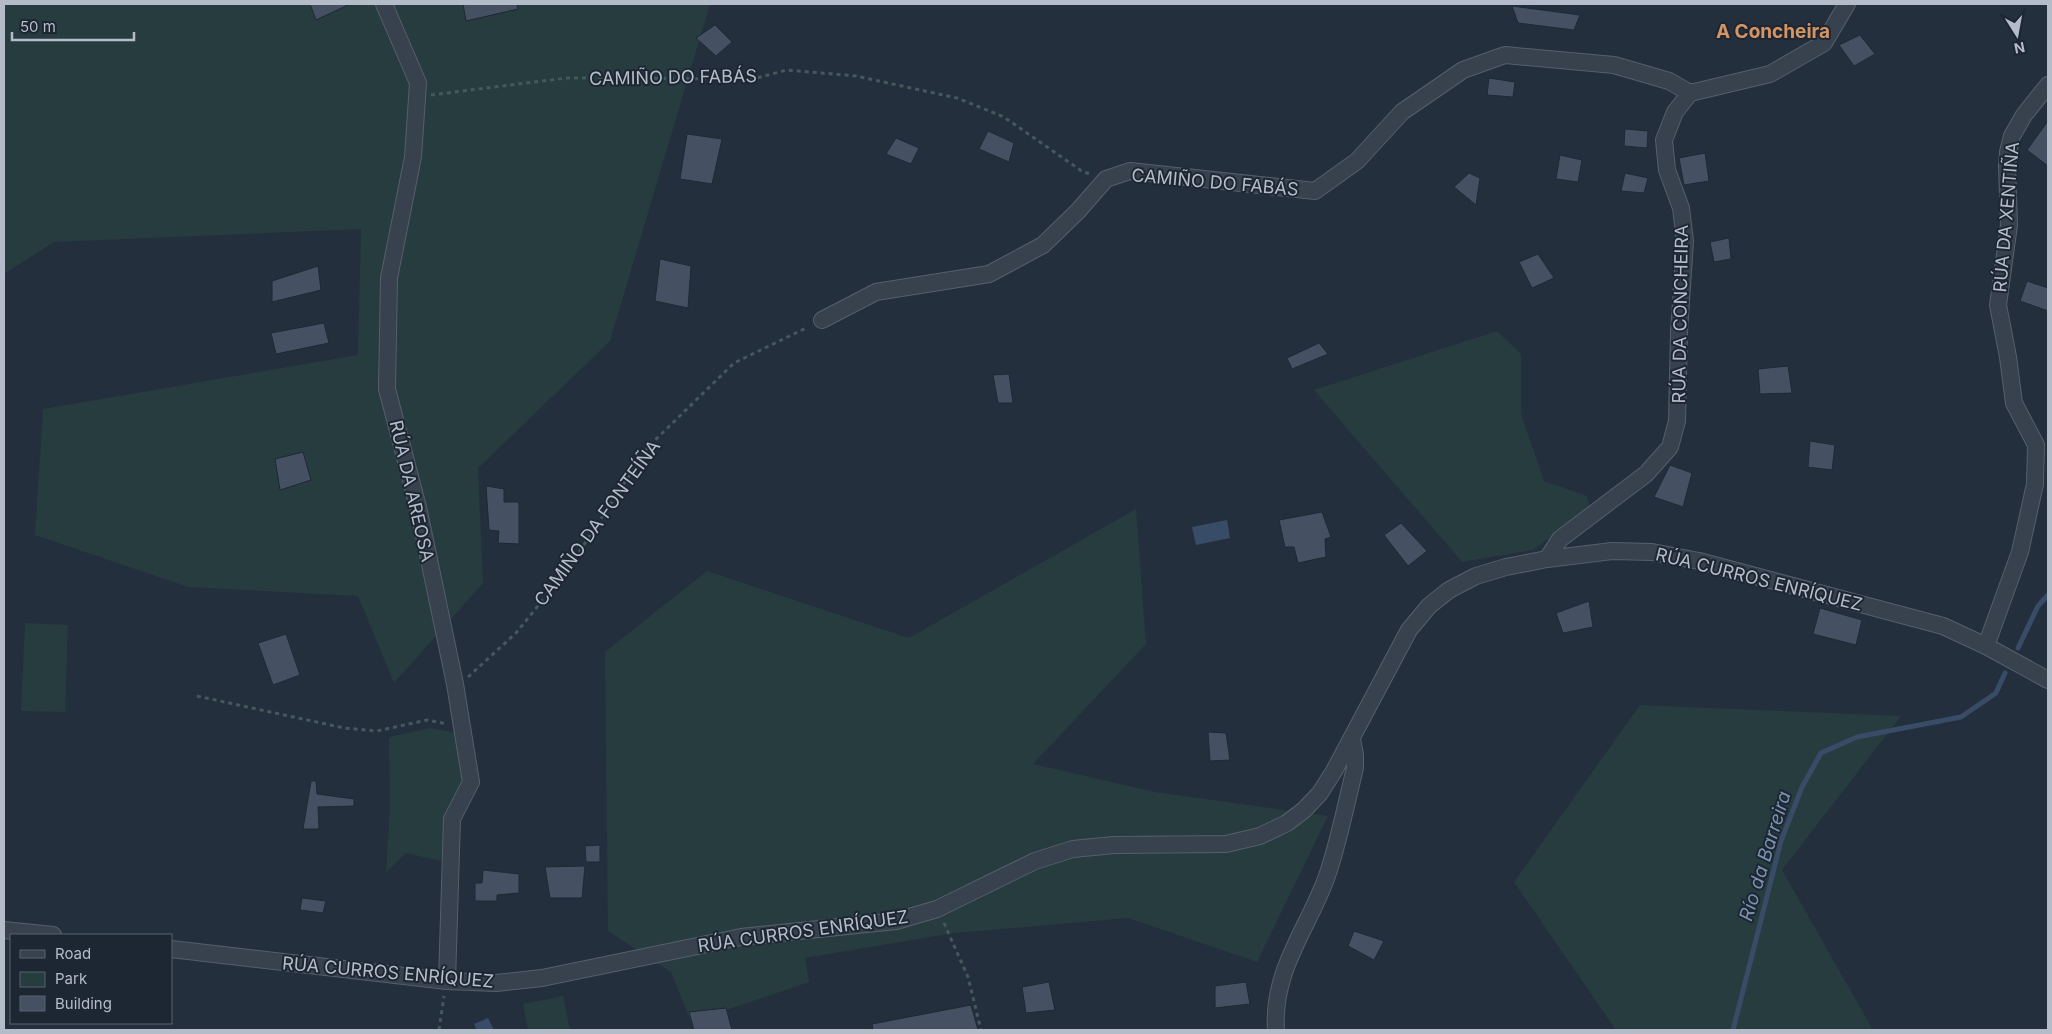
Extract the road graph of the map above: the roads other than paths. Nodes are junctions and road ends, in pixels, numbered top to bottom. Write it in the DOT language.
graph roads {
  1 [pos="384,4"];
  2 [pos="1847,4"];
  3 [pos="2048,85"];
  4 [pos="1690,92"];
  5 [pos="822,320"];
  6 [pos="1548,559"];
  7 [pos="1986,646"];
  8 [pos="2048,680"];
  9 [pos="1352,739"];
  10 [pos="4,930"];
  11 [pos="42,934"];
  12 [pos="172,949"];
  13 [pos="447,981"];
  14 [pos="1276,1030"];
  1 -- 13 [label="street, RÚA DA AREOSA"];
  2 -- 4 [label="street"];
  3 -- 7 [label="street, RÚA DA XENTIÑA"];
  4 -- 5 [label="street, CAMIÑO DO FABÁS"];
  4 -- 6 [label="street, RÚA DA CONCHEIRA"];
  6 -- 7 [label="street, RÚA CURROS ENRÍQUEZ"];
  6 -- 9 [label="street, RÚA CURROS ENRÍQUEZ"];
  7 -- 8 [label="street, RÚA CURROS ENRÍQUEZ"];
  9 -- 13 [label="street, RÚA CURROS ENRÍQUEZ"];
  9 -- 14 [label="street"];
  10 -- 11 [label="street"];
  12 -- 13 [label="street, RÚA CURROS ENRÍQUEZ"];
}
